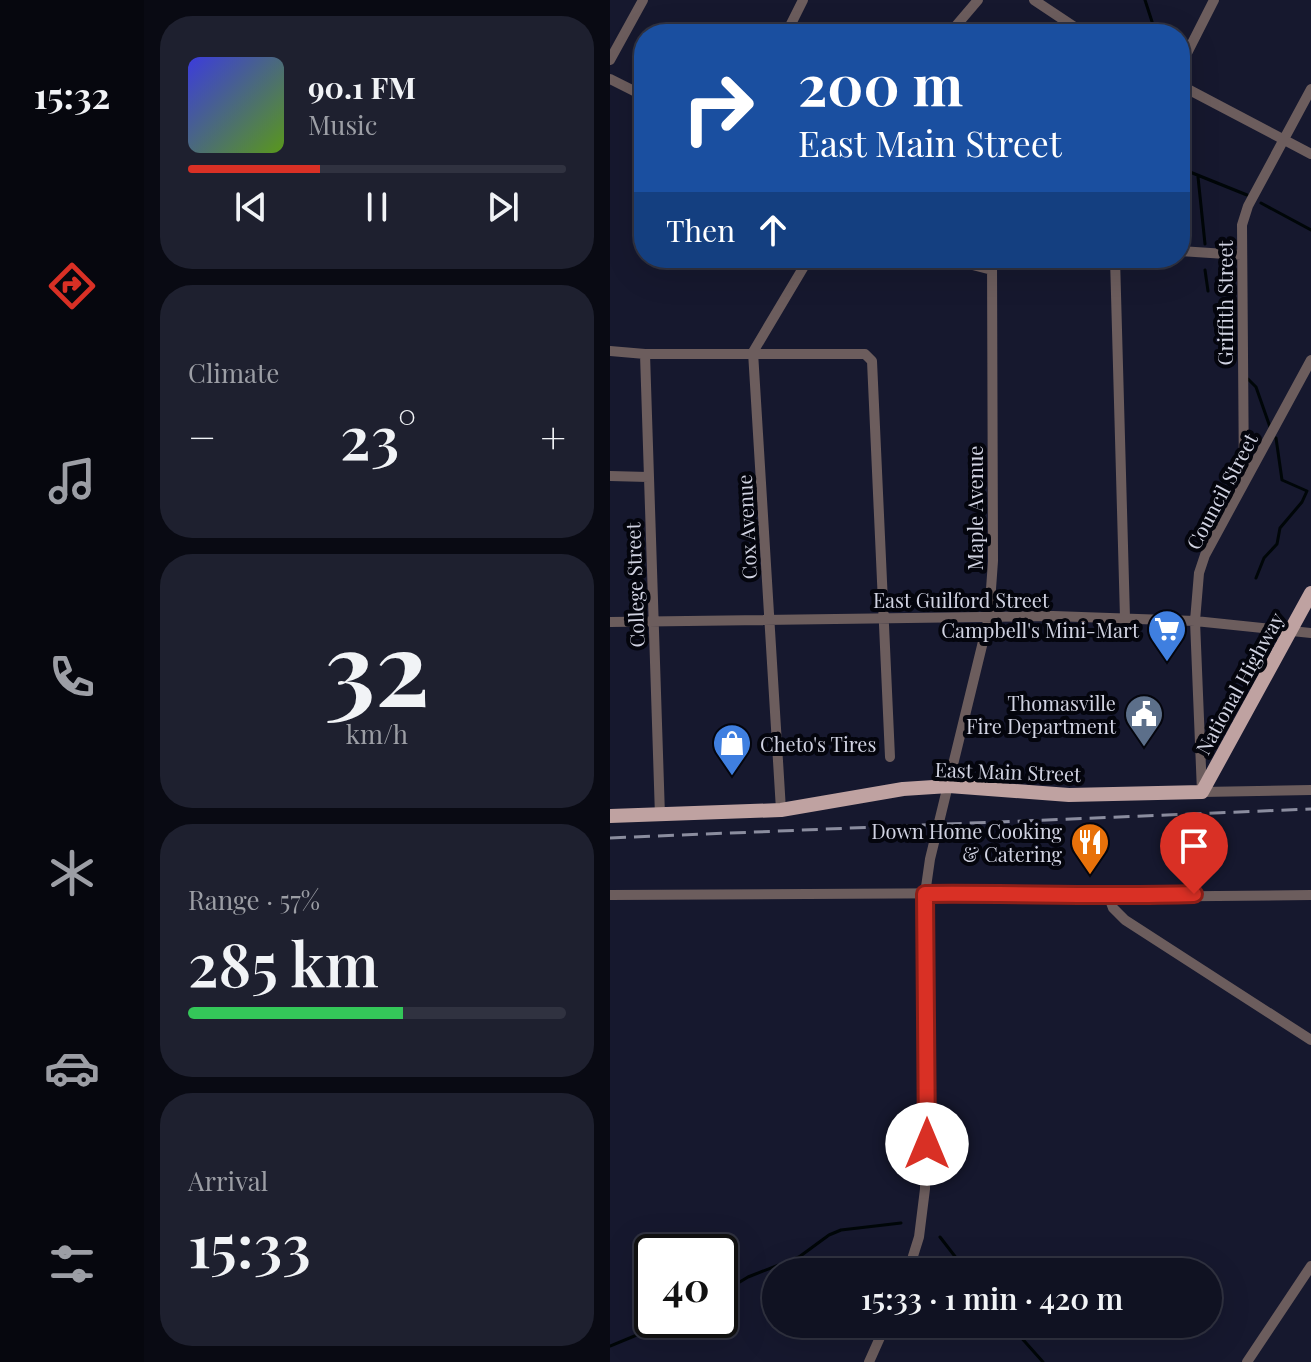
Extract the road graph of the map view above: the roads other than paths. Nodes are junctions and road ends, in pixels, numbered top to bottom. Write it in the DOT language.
graph roads {
  1 [pos="643,0"];
  2 [pos="803,0"];
  3 [pos="978,0"];
  4 [pos="1034,0"];
  5 [pos="1214,0"];
  6 [pos="793,24"];
  7 [pos="958,24"];
  8 [pos="1070,24"];
  9 [pos="1190,47"];
  10 [pos="610,60"];
  11 [pos="610,79"];
  12 [pos="1311,89"];
  13 [pos="1190,90"];
  14 [pos="634,91"];
  15 [pos="1285,140"];
  16 [pos="1311,154"];
  17 [pos="1190,252"];
  18 [pos="1241,255"];
  19 [pos="803,268"];
  20 [pos="984,268"];
  21 [pos="1115,268"];
  22 [pos="992,270"];
  23 [pos="610,351"];
  24 [pos="753,352"];
  25 [pos="645,354"];
  26 [pos="1311,360"];
  27 [pos="610,476"];
  28 [pos="648,477"];
  29 [pos="1244,486"];
  30 [pos="1311,593"];
  31 [pos="885,616"];
  32 [pos="989,617"];
  33 [pos="1125,618"];
  34 [pos="769,620"];
  35 [pos="1195,621"];
  36 [pos="610,622"];
  37 [pos="652,622"];
  38 [pos="1292,629"];
  39 [pos="1311,633"];
  40 [pos="890,757"];
  41 [pos="949,786"];
  42 [pos="1311,790"];
  43 [pos="1202,792"];
  44 [pos="781,810"];
  45 [pos="610,816"];
  46 [pos="660,816"];
  47 [pos="925,894"];
  48 [pos="610,895"];
  49 [pos="1311,895"];
  50 [pos="1109,897"];
  51 [pos="1311,1040"];
  52 [pos="912,1258"];
  53 [pos="1311,1266"];
  54 [pos="880,1338"];
  55 [pos="869,1362"];
  56 [pos="1247,1362"];
  1 -- 10 [label="street"];
  2 -- 6 [label="street"];
  3 -- 7 [label="street"];
  4 -- 8 [label="street"];
  5 -- 9 [label="street"];
  11 -- 14 [label="street"];
  12 -- 15 [label="street, Griffith Street"];
  13 -- 15 [label="street"];
  15 -- 16 [label="street"];
  15 -- 18 [label="street, Griffith Street"];
  17 -- 18 [label="street"];
  18 -- 29 [label="street, Griffith Street"];
  19 -- 24 [label="street"];
  20 -- 22 [label="street"];
  21 -- 33 [label="street"];
  22 -- 32 [label="street, Maple Avenue"];
  23 -- 25 [label="street"];
  24 -- 25 [label="street"];
  24 -- 31 [label="street"];
  24 -- 34 [label="street, Cox Avenue"];
  25 -- 28 [label="street, College Street"];
  26 -- 29 [label="street, Council Street"];
  27 -- 28 [label="street"];
  28 -- 37 [label="street, College Street"];
  29 -- 35 [label="street, Council Street"];
  30 -- 38 [label="main road, National Highway"];
  31 -- 32 [label="street, East Guilford Street"];
  31 -- 34 [label="street, East Guilford Street"];
  31 -- 40 [label="street"];
  32 -- 33 [label="street, East Guilford Street"];
  32 -- 41 [label="street, Maple Avenue"];
  33 -- 35 [label="street, East Guilford Street"];
  34 -- 37 [label="street, East Guilford Street"];
  34 -- 44 [label="street, Cox Avenue"];
  35 -- 38 [label="street, East Guilford Street"];
  35 -- 43 [label="street, Council Street"];
  36 -- 37 [label="street, East Guilford Street"];
  37 -- 46 [label="street, College Street"];
  38 -- 39 [label="street, East Guilford Street"];
  38 -- 43 [label="main road, National Highway"];
  41 -- 43 [label="main road, East Main Street"];
  41 -- 44 [label="main road, East Main Street"];
  41 -- 47 [label="street, Maple Avenue"];
  42 -- 43 [label="street, East Main Street"];
  44 -- 46 [label="main road, East Main Street"];
  45 -- 46 [label="main road, East Main Street"];
  47 -- 48 [label="street"];
  47 -- 50 [label="street"];
  47 -- 52 [label="street, Maple Avenue"];
  49 -- 50 [label="street"];
  50 -- 51 [label="street"];
  53 -- 56 [label="street"];
  54 -- 55 [label="street"];
}
